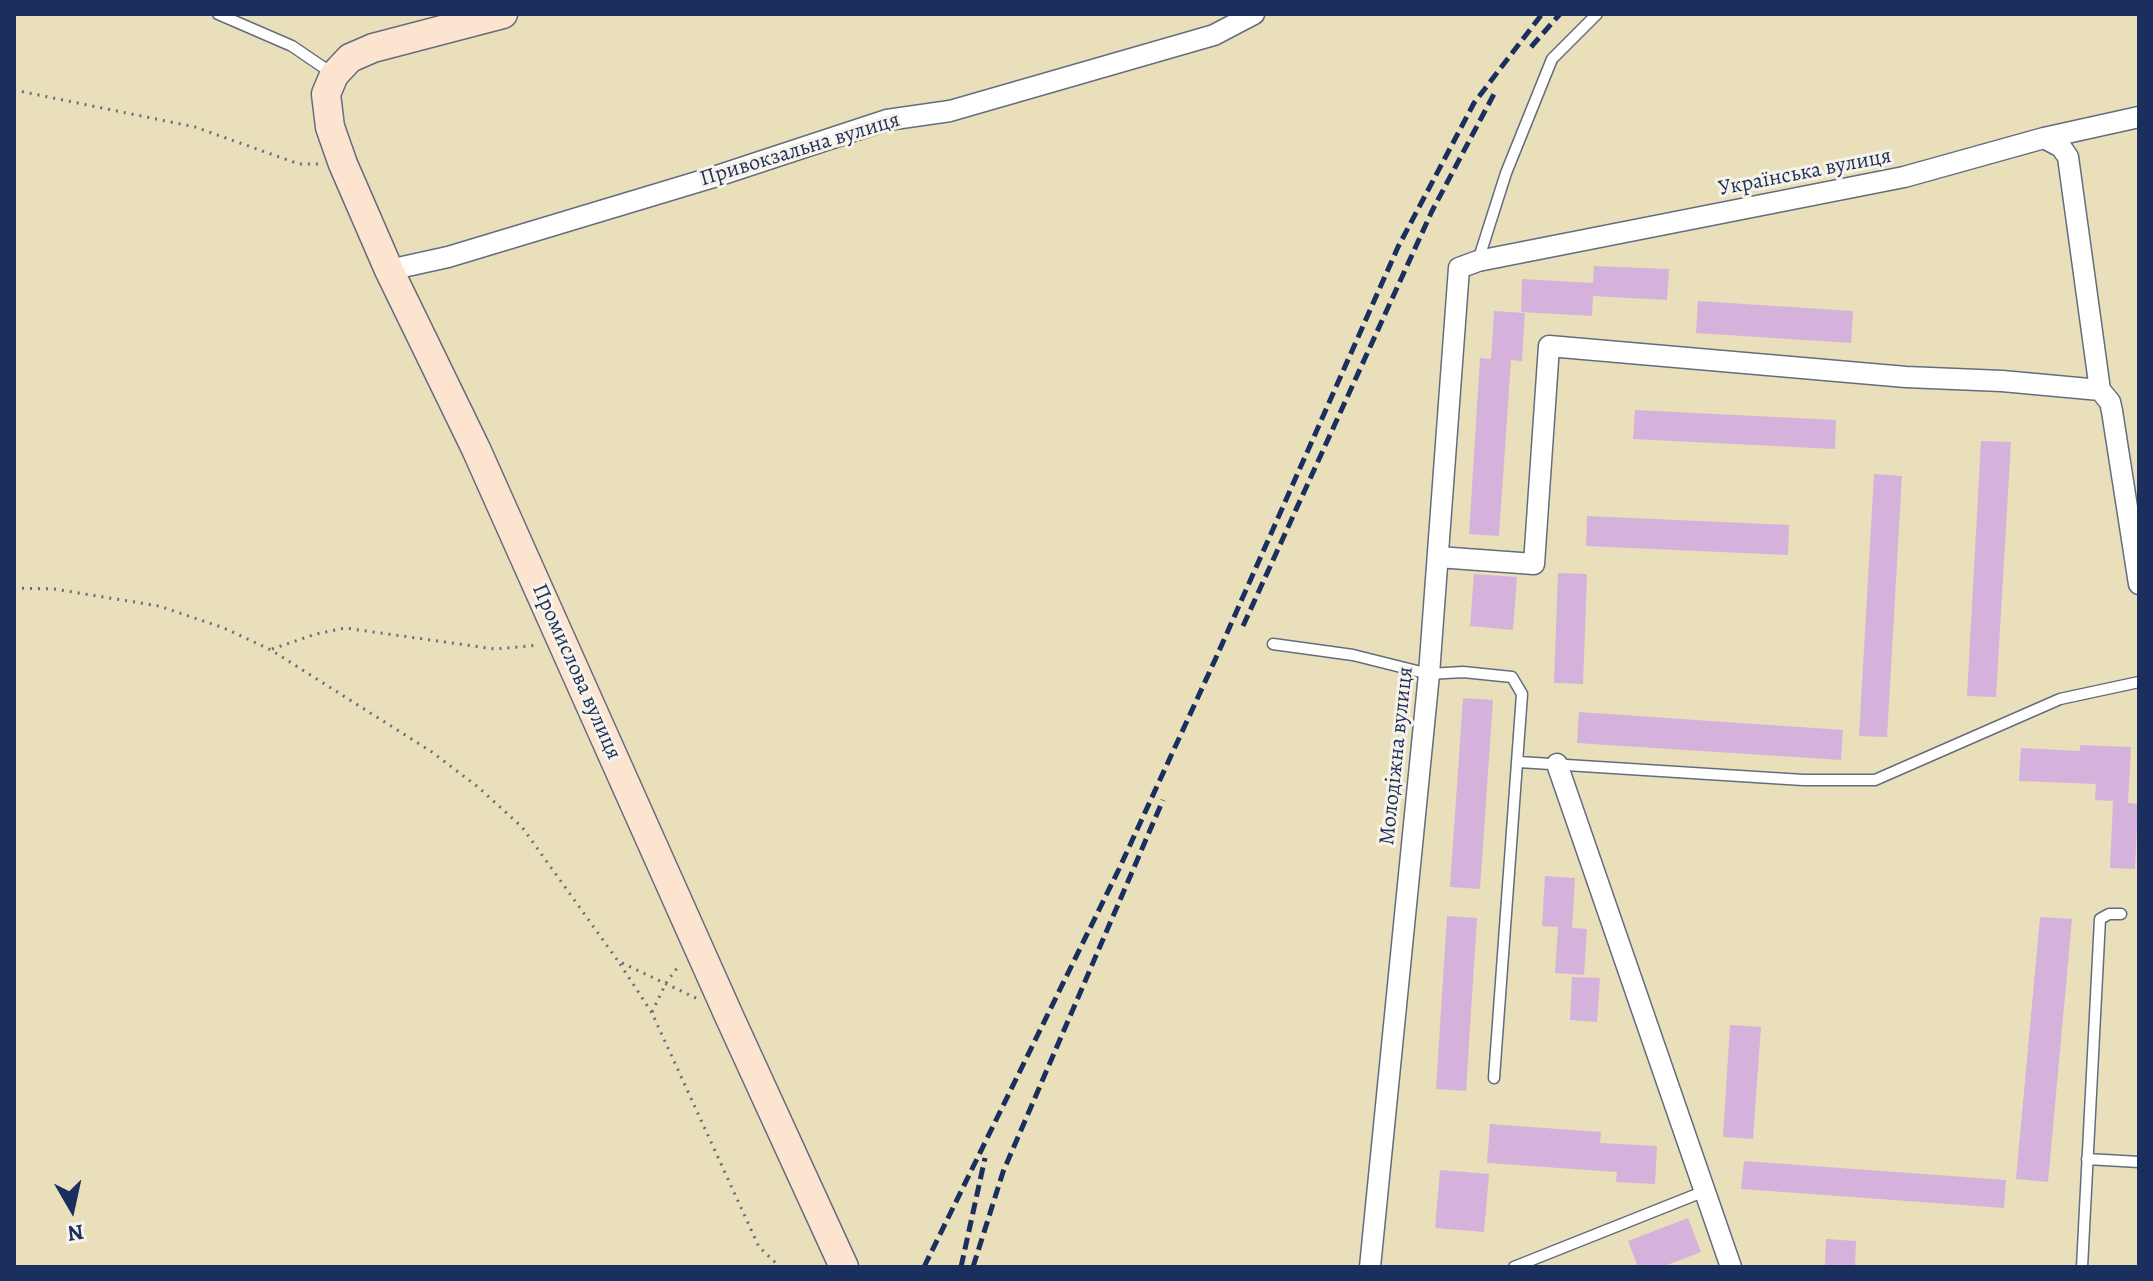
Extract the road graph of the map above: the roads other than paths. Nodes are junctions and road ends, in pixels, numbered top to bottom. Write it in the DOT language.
graph roads {
  1 [pos="218,14"];
  2 [pos="503,14"];
  3 [pos="1254,14"];
  4 [pos="1597,14"];
  5 [pos="334,75"];
  6 [pos="2139,117"];
  7 [pos="2044,138"];
  8 [pos="1478,261"];
  9 [pos="389,270"];
  10 [pos="2100,390"];
  11 [pos="1438,557"];
  12 [pos="2139,584"];
  13 [pos="1273,644"];
  14 [pos="1429,674"];
  15 [pos="2139,682"];
  16 [pos="1519,762"];
  17 [pos="1557,764"];
  18 [pos="2121,914"];
  19 [pos="1494,1078"];
  20 [pos="2087,1159"];
  21 [pos="2139,1162"];
  22 [pos="1705,1191"];
  23 [pos="844,1267"];
  24 [pos="1370,1267"];
  25 [pos="1514,1267"];
  26 [pos="1731,1267"];
  27 [pos="2082,1267"];
  1 -- 5 [label="lane"];
  2 -- 5 [label="street"];
  3 -- 9 [label="street, Привокзальна вулиця"];
  4 -- 8 [label="lane"];
  5 -- 9 [label="street, Промислова вулиця"];
  6 -- 7 [label="street, Українська вулиця"];
  7 -- 8 [label="street, Українська вулиця"];
  7 -- 10 [label="street"];
  8 -- 11 [label="street, Молодіжна вулиця"];
  9 -- 23 [label="street, Промислова вулиця"];
  10 -- 11 [label="street"];
  10 -- 12 [label="street"];
  11 -- 14 [label="street, Молодіжна вулиця"];
  13 -- 14 [label="lane"];
  14 -- 16 [label="lane"];
  14 -- 24 [label="street, Молодіжна вулиця"];
  15 -- 17 [label="lane"];
  16 -- 17 [label="lane"];
  16 -- 19 [label="lane"];
  17 -- 22 [label="street"];
  18 -- 20 [label="lane"];
  20 -- 21 [label="lane"];
  20 -- 27 [label="lane"];
  22 -- 25 [label="lane"];
  22 -- 26 [label="street"];
}
